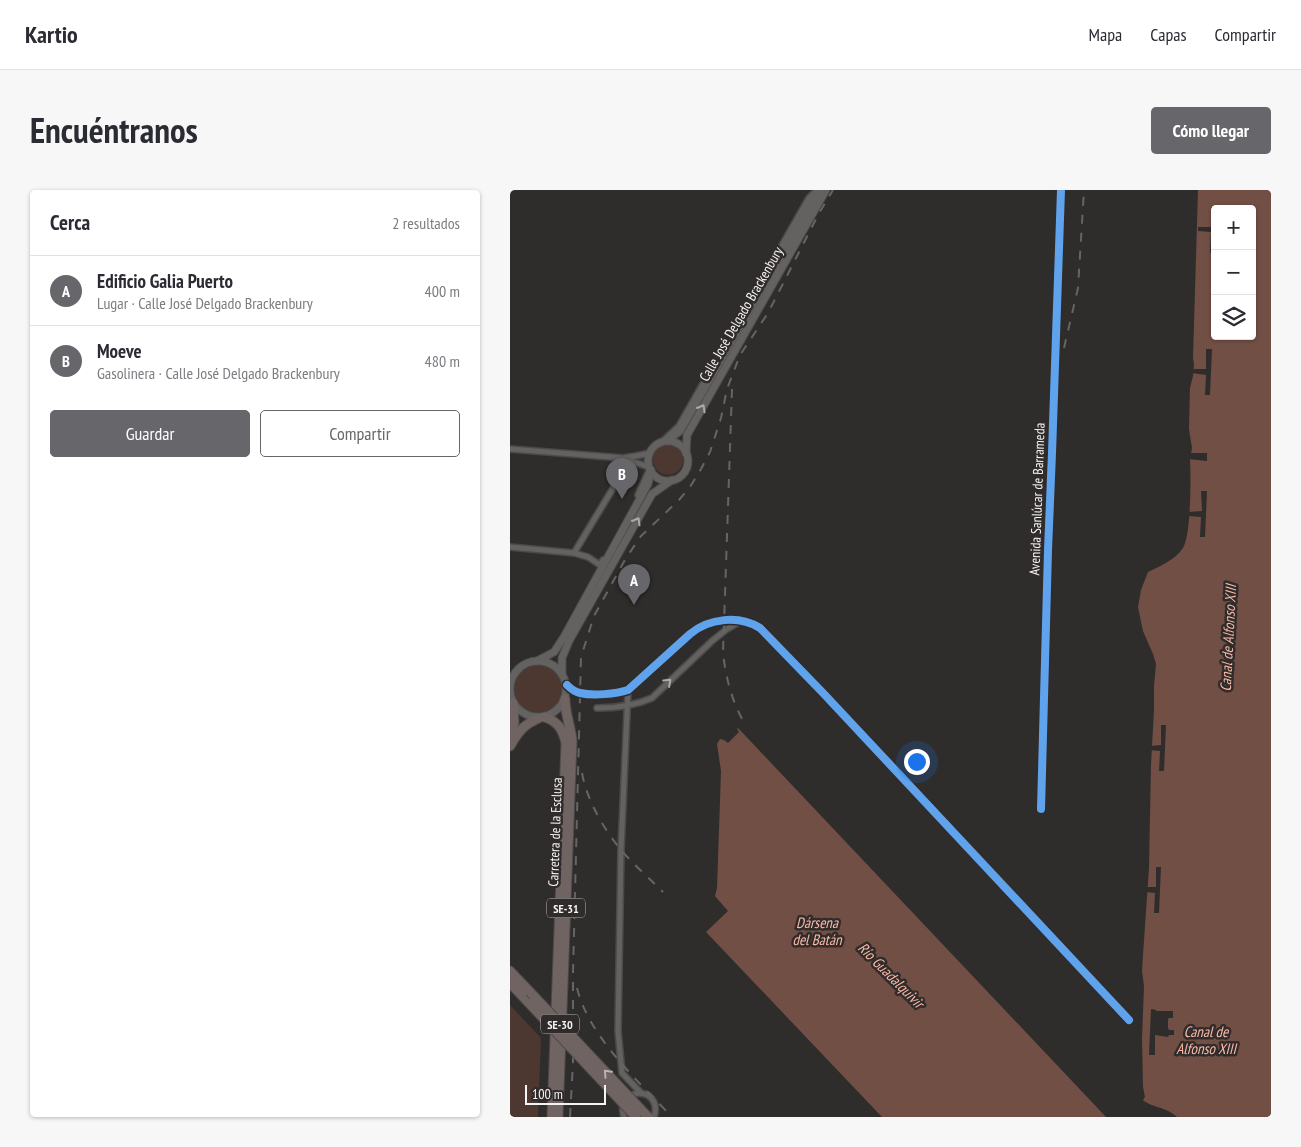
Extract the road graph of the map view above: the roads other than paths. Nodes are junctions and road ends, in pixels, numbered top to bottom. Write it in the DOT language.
graph roads {
  1 [pos="818,190"];
  2 [pos="826,190"];
  3 [pos="1061,190"];
  4 [pos="665,442"];
  5 [pos="510,449"];
  6 [pos="650,453"];
  7 [pos="686,453"];
  8 [pos="623,458"];
  9 [pos="630,460"];
  10 [pos="650,468"];
  11 [pos="672,480"];
  12 [pos="510,547"];
  13 [pos="574,553"];
  14 [pos="600,564"];
  15 [pos="580,609"];
  16 [pos="740,622"];
  17 [pos="537,661"];
  18 [pos="562,673"];
  19 [pos="567,685"];
  20 [pos="628,690"];
  21 [pos="565,699"];
  22 [pos="513,703"];
  23 [pos="627,706"];
  24 [pos="597,708"];
  25 [pos="541,718"];
  26 [pos="510,734"];
  27 [pos="510,746"];
  28 [pos="1040,809"];
  29 [pos="510,971"];
  30 [pos="510,983"];
  31 [pos="1129,1020"];
  32 [pos="641,1093"];
  33 [pos="552,1117"];
  34 [pos="558,1117"];
  35 [pos="624,1117"];
  36 [pos="636,1117"];
  37 [pos="648,1117"];
  38 [pos="654,1117"];
  1 -- 4 [label="main road, Calle José Delgado Brackenbury"];
  7 -- 2 [label="main road, Calle José Delgado Brackenbury, one-way"];
  3 -- 28 [label="street, Avenida Sanlúcar de Barrameda"];
  4 -- 6 [label="main road"];
  4 -- 7 [label="main road"];
  5 -- 8 [label="street"];
  6 -- 8 [label="street"];
  6 -- 10 [label="main road"];
  7 -- 11 [label="main road"];
  8 -- 9 [label="street"];
  9 -- 10 [label="street"];
  9 -- 13 [label="street"];
  10 -- 11 [label="main road"];
  10 -- 14 [label="street"];
  10 -- 15 [label="main road"];
  18 -- 11 [label="main road, one-way"];
  12 -- 13 [label="street"];
  13 -- 14 [label="street"];
  14 -- 15 [label="street"];
  15 -- 17 [label="main road"];
  16 -- 20 [label="street"];
  23 -- 16 [label="street, one-way"];
  16 -- 31 [label="street"];
  17 -- 18 [label="main road"];
  17 -- 22 [label="main road"];
  18 -- 19 [label="main road"];
  19 -- 20 [label="street"];
  19 -- 21 [label="main road"];
  20 -- 23 [label="street"];
  21 -- 25 [label="main road"];
  21 -- 34 [label="highway, Carretera de la Esclusa / SE-31"];
  22 -- 25 [label="main road"];
  22 -- 26 [label="highway"];
  23 -- 24 [label="street"];
  23 -- 32 [label="street"];
  25 -- 27 [label="highway"];
  25 -- 33 [label="highway, Carretera de la Esclusa / SE-31"];
  37 -- 29 [label="highway, SE-30, one-way, bridge"];
  30 -- 36 [label="highway, SE-30, bridge"];
  32 -- 35 [label="street"];
  32 -- 38 [label="street"];
}
